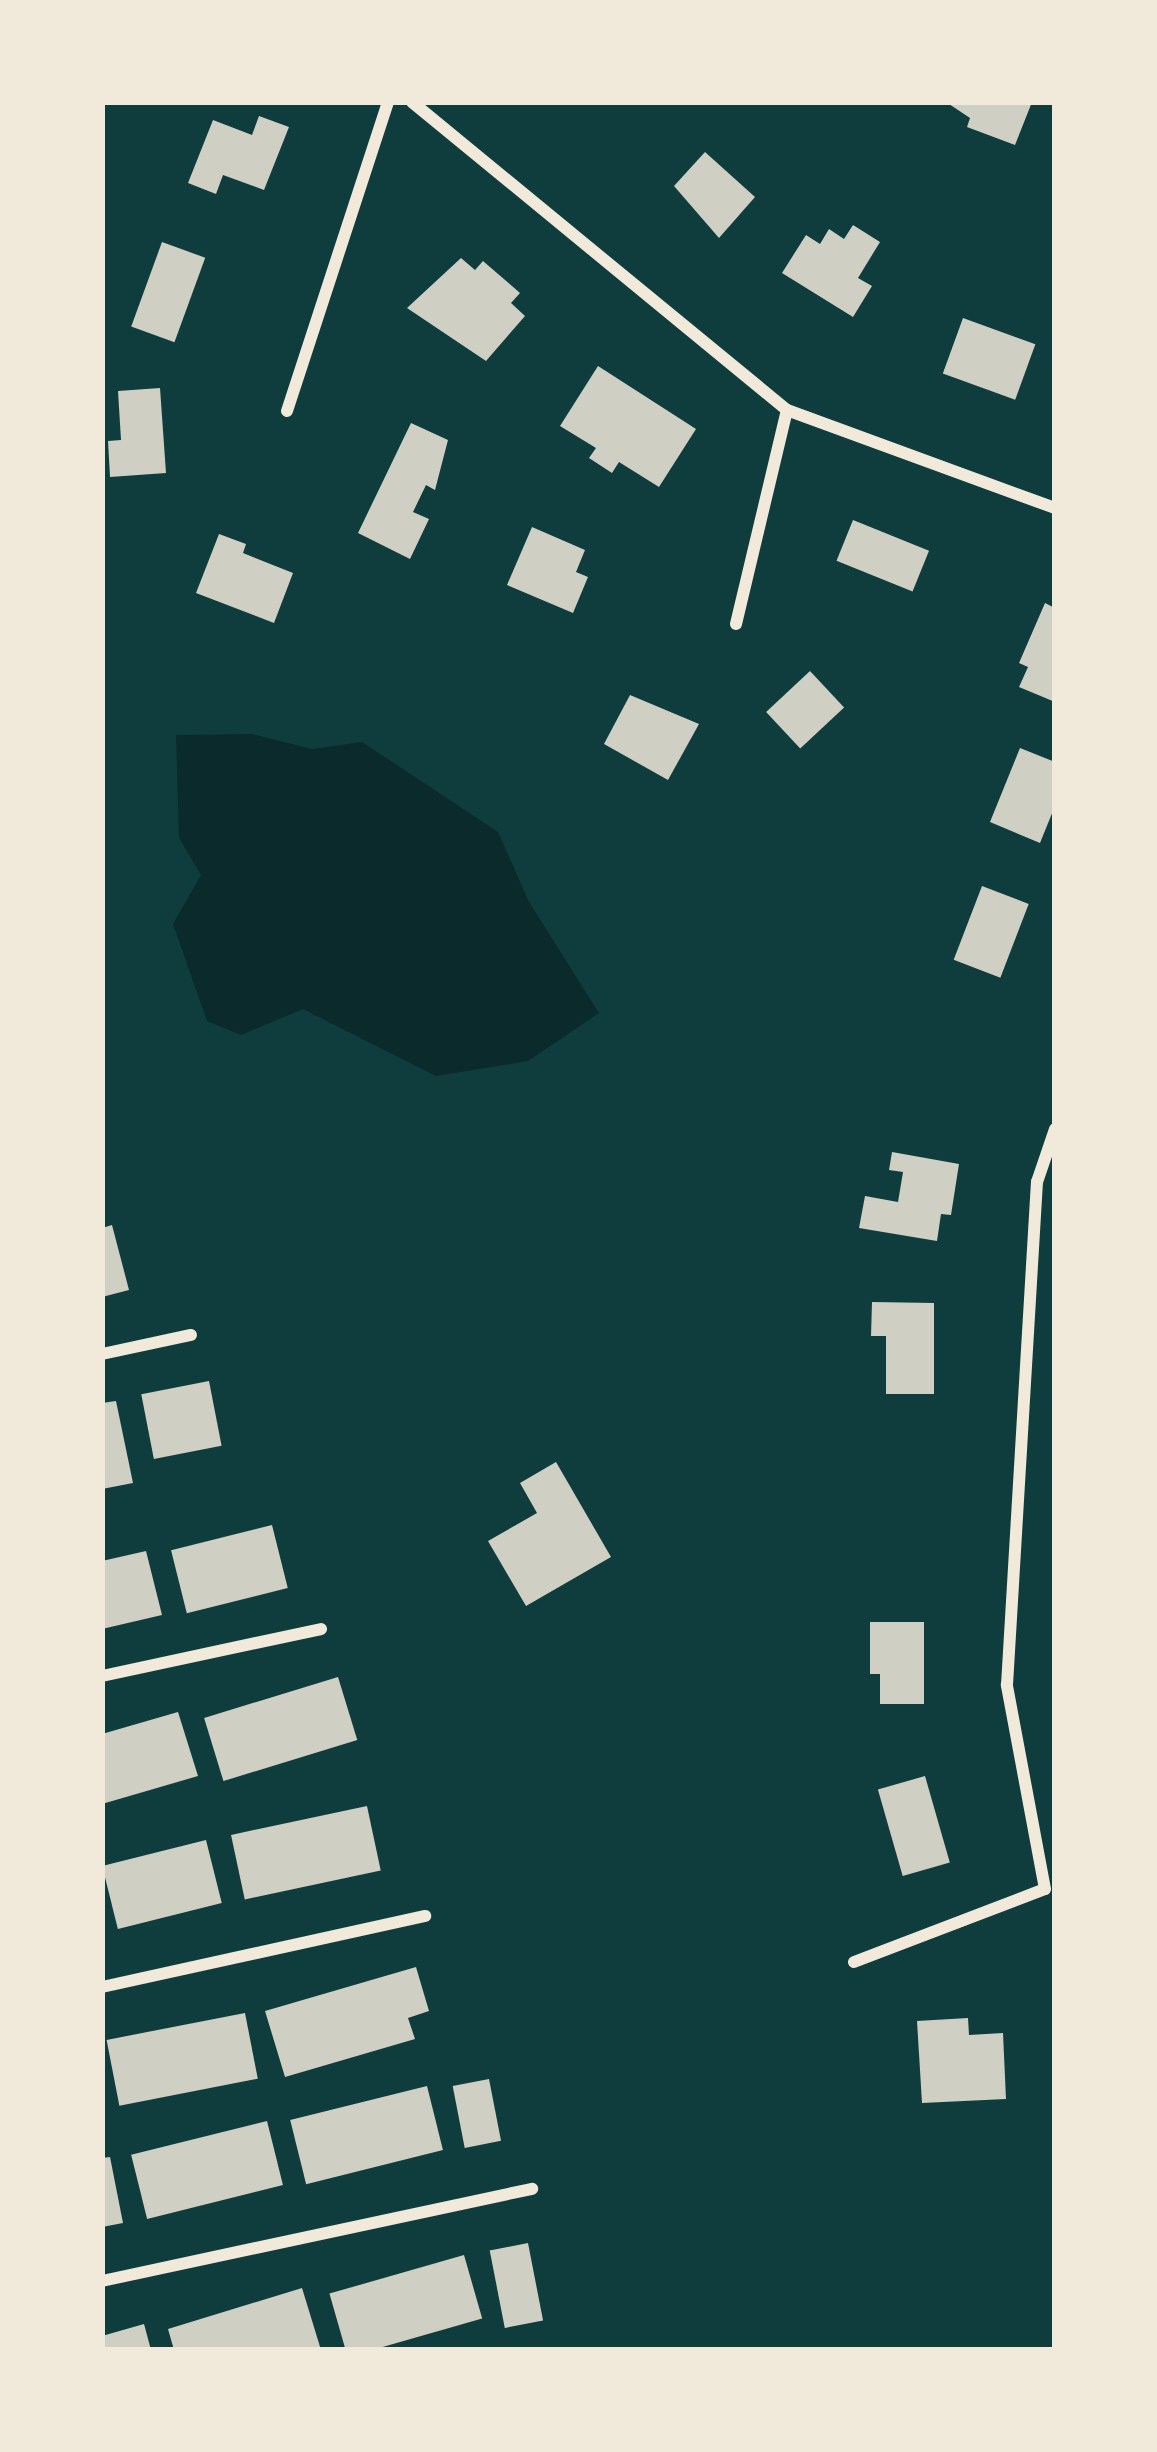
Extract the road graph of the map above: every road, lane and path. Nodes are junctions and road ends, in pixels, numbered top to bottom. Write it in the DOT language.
graph roads {
  1 [pos="388,102"];
  2 [pos="412,102"];
  3 [pos="787,410"];
  4 [pos="287,412"];
  5 [pos="1055,508"];
  6 [pos="736,624"];
  7 [pos="1055,1129"];
  8 [pos="190,1335"];
  9 [pos="102,1354"];
  10 [pos="321,1629"];
  11 [pos="102,1676"];
  12 [pos="1050,1892"];
  13 [pos="425,1916"];
  14 [pos="854,1962"];
  15 [pos="102,1987"];
  16 [pos="532,2188"];
  17 [pos="102,2281"];
  1 -- 4 [label="street"];
  2 -- 3 [label="street"];
  3 -- 5 [label="street"];
  3 -- 6 [label="street"];
  7 -- 12 [label="street"];
  8 -- 9 [label="street"];
  10 -- 11 [label="street"];
  12 -- 14 [label="street"];
  13 -- 15 [label="street"];
  16 -- 17 [label="street"];
}
